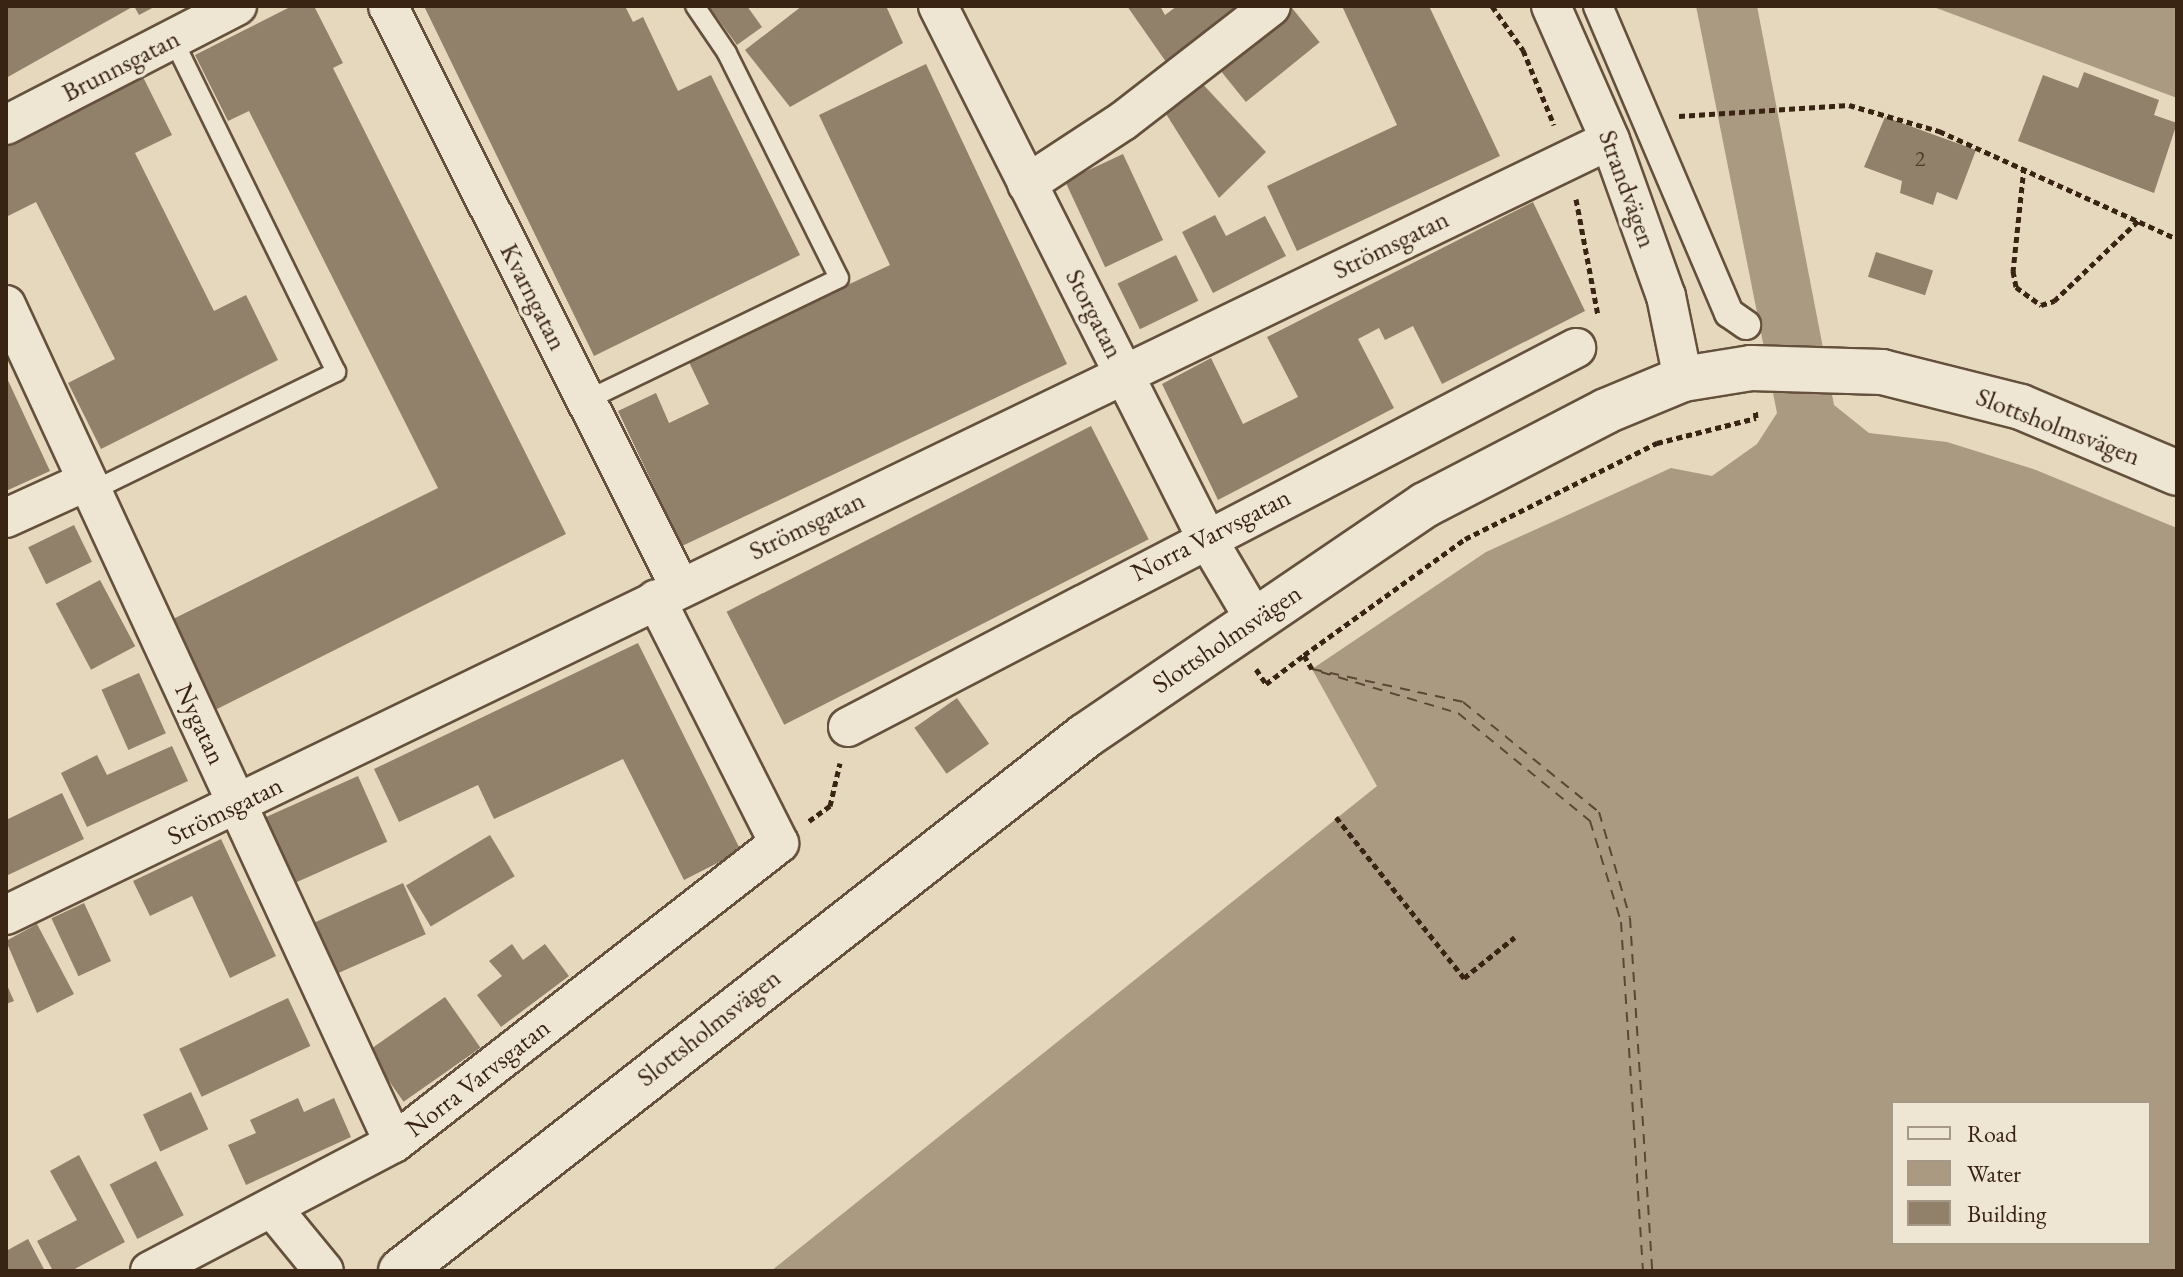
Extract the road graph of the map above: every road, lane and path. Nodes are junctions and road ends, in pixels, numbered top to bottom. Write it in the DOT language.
graph roads {
  1 [pos="237,6"];
  2 [pos="388,6"];
  3 [pos="695,6"];
  4 [pos="938,6"];
  5 [pos="1271,6"];
  6 [pos="1551,6"];
  7 [pos="1598,6"];
  8 [pos="173,39"];
  9 [pos="1691,113"];
  10 [pos="6,125"];
  11 [pos="1610,140"];
  12 [pos="2024,167"];
  13 [pos="1027,184"];
  14 [pos="2140,219"];
  15 [pos="2177,239"];
  16 [pos="6,305"];
  17 [pos="1746,325"];
  18 [pos="1576,348"];
  19 [pos="1755,368"];
  20 [pos="1125,374"];
  21 [pos="1683,379"];
  22 [pos="585,401"];
  23 [pos="2177,473"];
  24 [pos="88,487"];
  25 [pos="6,518"];
  26 [pos="1206,537"];
  27 [pos="668,593"];
  28 [pos="1255,620"];
  29 [pos="1312,669"];
  30 [pos="848,727"];
  31 [pos="238,806"];
  32 [pos="1336,817"];
  33 [pos="779,843"];
  34 [pos="6,915"];
  35 [pos="1515,937"];
  36 [pos="394,1143"];
  37 [pos="273,1209"];
  38 [pos="150,1271"];
  39 [pos="324,1271"];
  40 [pos="401,1271"];
  1 -- 8 [label="street, Brunnsgatan"];
  2 -- 22 [label="street, Kvarngatan"];
  3 -- 22 [label="lane"];
  4 -- 13 [label="street, Storgatan"];
  5 -- 13 [label="street"];
  6 -- 11 [label="street, Strandvägen"];
  7 -- 17 [label="street"];
  8 -- 10 [label="street, Brunnsgatan"];
  8 -- 24 [label="lane"];
  9 -- 12 [label="path"];
  11 -- 20 [label="street, Strömsgatan"];
  11 -- 21 [label="street, Strandvägen"];
  12 -- 14 [label="path"];
  12 -- 14 [label="path"];
  13 -- 20 [label="street, Storgatan"];
  14 -- 15 [label="path"];
  16 -- 24 [label="street, Nygatan"];
  18 -- 26 [label="street, Norra Varvsgatan"];
  19 -- 21 [label="street, Slottsholmsvägen"];
  19 -- 23 [label="street, Slottsholmsvägen"];
  19 -- 29 [label="path"];
  20 -- 26 [label="street, Storgatan"];
  20 -- 27 [label="street, Strömsgatan"];
  21 -- 28 [label="street, Slottsholmsvägen"];
  22 -- 27 [label="street, Kvarngatan"];
  24 -- 25 [label="street"];
  24 -- 31 [label="street, Nygatan"];
  26 -- 28 [label="street, Storgatan"];
  26 -- 30 [label="street, Norra Varvsgatan"];
  27 -- 31 [label="street, Strömsgatan"];
  27 -- 33 [label="street, Kvarngatan"];
  28 -- 40 [label="street, Slottsholmsvägen"];
  30 -- 33 [label="path"];
  31 -- 34 [label="street, Strömsgatan"];
  31 -- 36 [label="street, Nygatan"];
  32 -- 35 [label="path"];
  33 -- 36 [label="street, Norra Varvsgatan"];
  36 -- 37 [label="street, Norra Varvsgatan"];
  37 -- 38 [label="street, Norra Varvsgatan"];
  37 -- 39 [label="street"];
}
